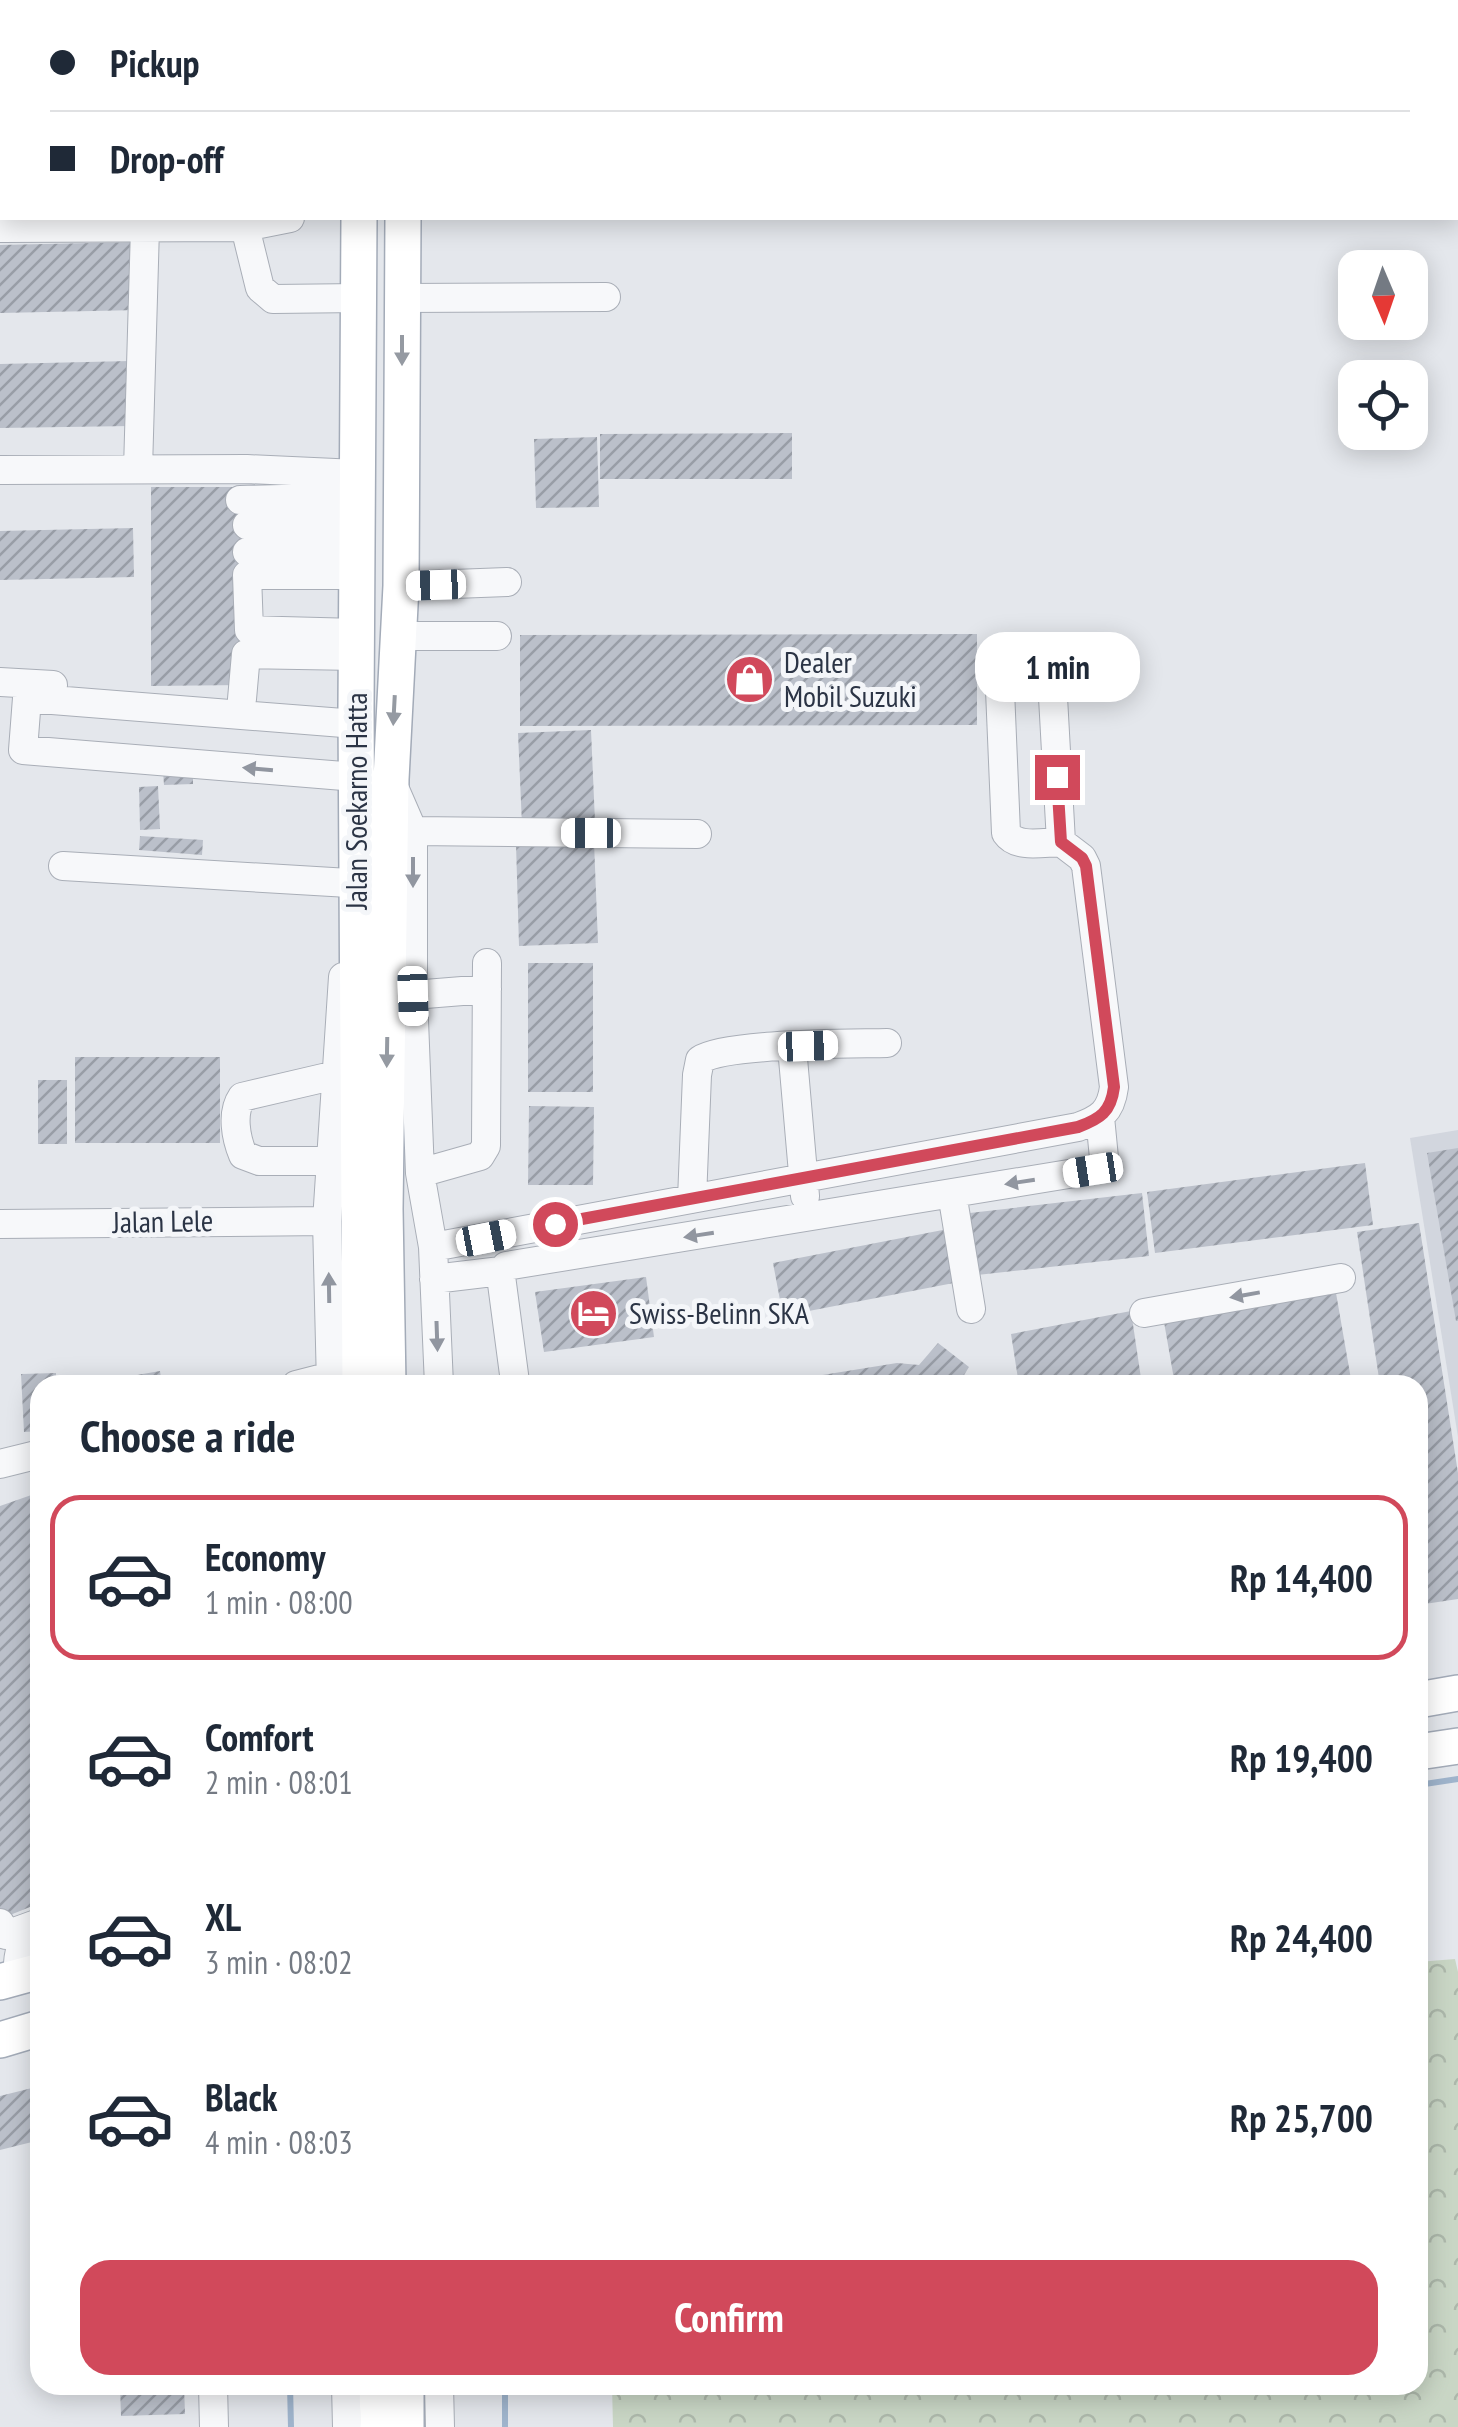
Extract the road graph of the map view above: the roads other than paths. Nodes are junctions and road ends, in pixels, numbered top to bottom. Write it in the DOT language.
graph roads {
  1 [pos="270,220"];
  2 [pos="360,220"];
  3 [pos="402,220"];
  4 [pos="230,224"];
  5 [pos="0,228"];
  6 [pos="146,228"];
  7 [pos="360,298"];
  8 [pos="402,298"];
  9 [pos="606,298"];
  10 [pos="138,469"];
  11 [pos="0,470"];
  12 [pos="357,523"];
  13 [pos="507,582"];
  14 [pos="401,586"];
  15 [pos="398,636"];
  16 [pos="496,636"];
  17 [pos="357,644"];
  18 [pos="1052,680"];
  19 [pos="0,682"];
  20 [pos="1000,690"];
  21 [pos="242,699"];
  22 [pos="363,747"];
  23 [pos="414,831"];
  24 [pos="697,834"];
  25 [pos="1061,842"];
  26 [pos="63,866"];
  27 [pos="349,882"];
  28 [pos="413,996"];
  29 [pos="887,1043"];
  30 [pos="792,1047"];
  31 [pos="336,1075"];
  32 [pos="1100,1117"];
  33 [pos="331,1160"];
  34 [pos="420,1173"];
  35 [pos="802,1179"];
  36 [pos="952,1193"];
  37 [pos="692,1199"];
  38 [pos="356,1215"];
  39 [pos="810,1217"];
  40 [pos="0,1224"];
  41 [pos="433,1247"];
  42 [pos="501,1270"];
  43 [pos="1341,1278"];
  44 [pos="434,1279"];
  45 [pos="971,1309"];
  46 [pos="1144,1313"];
  47 [pos="342,1375"];
  48 [pos="386,1375"];
  49 [pos="439,1375"];
  50 [pos="514,1375"];
  51 [pos="30,1456"];
  52 [pos="0,1464"];
  53 [pos="1458,1693"];
  54 [pos="1428,1698"];
  55 [pos="1458,1746"];
  56 [pos="1428,1750"];
  57 [pos="0,1923"];
  58 [pos="30,1927"];
  59 [pos="30,1938"];
  60 [pos="19,1977"];
  61 [pos="30,2031"];
  62 [pos="0,2040"];
  63 [pos="213,2395"];
  64 [pos="346,2395"];
  65 [pos="377,2395"];
  66 [pos="406,2395"];
  67 [pos="439,2395"];
  68 [pos="214,2427"];
  69 [pos="347,2427"];
  70 [pos="378,2427"];
  71 [pos="406,2427"];
  72 [pos="440,2427"];
  1 -- 4 [label="street"];
  2 -- 7 [label="main road, Jalan Soekarno Hatta"];
  3 -- 8 [label="main road, Jalan Soekarno Hatta"];
  4 -- 6 [label="street"];
  4 -- 7 [label="street"];
  5 -- 6 [label="street"];
  6 -- 10 [label="street"];
  7 -- 12 [label="main road, Jalan Soekarno Hatta"];
  8 -- 9 [label="street"];
  8 -- 14 [label="main road, Jalan Soekarno Hatta, one-way"];
  10 -- 11 [label="street"];
  10 -- 12 [label="street"];
  12 -- 12 [label="street"];
  12 -- 17 [label="main road, Jalan Soekarno Hatta"];
  12 -- 17 [label="street"];
  13 -- 14 [label="street"];
  14 -- 15 [label="main road, Jalan Soekarno Hatta"];
  15 -- 16 [label="street"];
  15 -- 22 [label="main road, Jalan Soekarno Hatta, one-way"];
  17 -- 21 [label="street"];
  17 -- 22 [label="main road, Jalan Soekarno Hatta"];
  18 -- 25 [label="street"];
  19 -- 21 [label="street"];
  20 -- 25 [label="street"];
  21 -- 22 [label="street"];
  22 -- 22 [label="street, one-way"];
  22 -- 23 [label="street, Jalan Soekarno Hatta"];
  22 -- 27 [label="street"];
  22 -- 38 [label="main road, Jalan Soekarno Hatta"];
  23 -- 24 [label="street"];
  23 -- 28 [label="street, Jalan Soekarno Hatta, one-way"];
  25 -- 32 [label="street"];
  26 -- 27 [label="street"];
  27 -- 31 [label="street"];
  28 -- 34 [label="street, Jalan Soekarno Hatta"];
  28 -- 34 [label="street"];
  29 -- 30 [label="street"];
  30 -- 35 [label="street"];
  30 -- 37 [label="street"];
  31 -- 33 [label="street"];
  31 -- 33 [label="street"];
  32 -- 35 [label="street"];
  32 -- 36 [label="street, one-way"];
  33 -- 38 [label="street"];
  34 -- 41 [label="street, Jalan Soekarno Hatta"];
  35 -- 37 [label="street"];
  35 -- 39 [label="street"];
  36 -- 39 [label="street"];
  36 -- 45 [label="street"];
  37 -- 41 [label="street"];
  38 -- 40 [label="street, Jalan Lele"];
  47 -- 38 [label="main road, Jalan Soekarno Hatta, one-way"];
  38 -- 48 [label="main road, Jalan Soekarno Hatta"];
  39 -- 42 [label="street, one-way"];
  41 -- 44 [label="street, Jalan Soekarno Hatta"];
  42 -- 44 [label="street"];
  42 -- 50 [label="street"];
  43 -- 46 [label="street, one-way"];
  44 -- 49 [label="street, Jalan Soekarno Hatta, one-way"];
  51 -- 52 [label="street"];
  53 -- 54 [label="main road"];
  55 -- 56 [label="main road"];
  57 -- 58 [label="street"];
  59 -- 60 [label="street"];
  61 -- 62 [label="main road"];
  63 -- 68 [label="street"];
  64 -- 69 [label="street"];
  65 -- 70 [label="main road"];
  66 -- 71 [label="main road"];
  67 -- 72 [label="street"];
}
